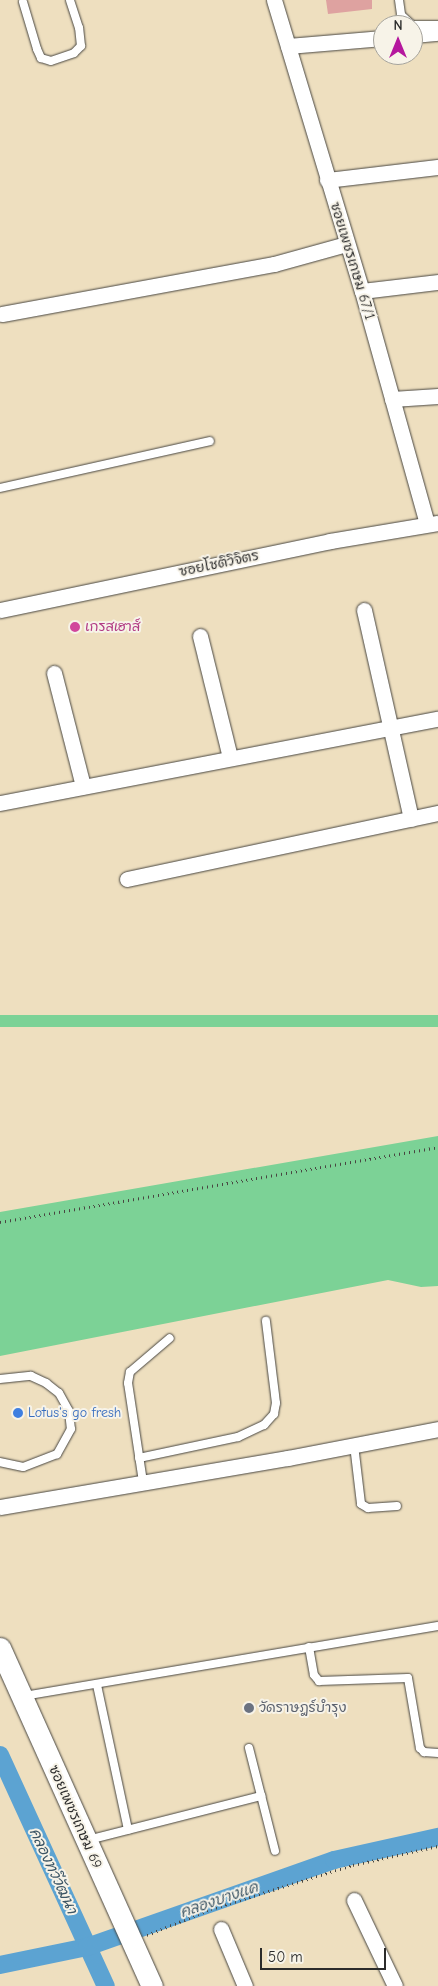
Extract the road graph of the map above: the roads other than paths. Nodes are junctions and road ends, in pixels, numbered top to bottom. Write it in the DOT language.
graph roads {
  1 [pos="70,0"];
  2 [pos="274,0"];
  3 [pos="399,0"];
  4 [pos="23,2"];
  5 [pos="401,15"];
  6 [pos="423,25"];
  7 [pos="438,25"];
  8 [pos="438,33"];
  9 [pos="423,34"];
  10 [pos="373,39"];
  11 [pos="288,46"];
  12 [pos="438,167"];
  13 [pos="327,180"];
  14 [pos="346,244"];
  15 [pos="438,282"];
  16 [pos="362,291"];
  17 [pos="2,314"];
  18 [pos="438,396"];
  19 [pos="392,399"];
  20 [pos="210,441"];
  21 [pos="0,488"];
  22 [pos="432,524"];
  23 [pos="0,610"];
  24 [pos="364,610"];
  25 [pos="200,636"];
  26 [pos="54,673"];
  27 [pos="438,719"];
  28 [pos="390,729"];
  29 [pos="230,757"];
  30 [pos="83,786"];
  31 [pos="0,803"];
  32 [pos="438,813"];
  33 [pos="411,819"];
  34 [pos="127,879"];
  35 [pos="266,1321"];
  36 [pos="170,1338"];
  37 [pos="0,1379"];
  38 [pos="438,1429"];
  39 [pos="354,1445"];
  40 [pos="140,1458"];
  41 [pos="0,1462"];
  42 [pos="143,1482"];
  43 [pos="397,1506"];
  44 [pos="0,1507"];
  45 [pos="438,1626"];
  46 [pos="309,1647"];
  47 [pos="0,1648"];
  48 [pos="98,1685"];
  49 [pos="22,1697"];
  50 [pos="250,1748"];
  51 [pos="438,1753"];
  52 [pos="261,1796"];
  53 [pos="128,1830"];
  54 [pos="86,1840"];
  55 [pos="275,1851"];
  56 [pos="354,1900"];
  57 [pos="220,1930"];
  58 [pos="152,1986"];
  59 [pos="245,1986"];
  60 [pos="395,1986"];
  1 -- 4 [label="lane"];
  2 -- 11 [label="street, ซอยเพชรเกษม 67/1"];
  3 -- 5 [label="lane"];
  6 -- 7 [label="lane"];
  8 -- 9 [label="street"];
  10 -- 11 [label="street"];
  11 -- 13 [label="street, ซอยเพชรเกษม 67/1"];
  12 -- 13 [label="street"];
  13 -- 14 [label="street, ซอยเพชรเกษม 67/1"];
  14 -- 16 [label="street, ซอยเพชรเกษม 67/1"];
  14 -- 17 [label="street"];
  15 -- 16 [label="street"];
  16 -- 19 [label="street, ซอยเพชรเกษม 67/1"];
  18 -- 19 [label="street"];
  19 -- 22 [label="street, ซอยเพชรเกษม 67/1"];
  20 -- 21 [label="lane"];
  22 -- 23 [label="street, ซอยโชติวิจิตร"];
  24 -- 28 [label="street"];
  25 -- 29 [label="street"];
  26 -- 30 [label="street"];
  27 -- 28 [label="street"];
  28 -- 29 [label="street"];
  28 -- 33 [label="street"];
  29 -- 30 [label="street"];
  30 -- 31 [label="street"];
  32 -- 33 [label="street"];
  33 -- 34 [label="street"];
  35 -- 40 [label="lane"];
  36 -- 40 [label="lane"];
  37 -- 41 [label="lane"];
  38 -- 39 [label="street"];
  39 -- 42 [label="street"];
  39 -- 43 [label="lane"];
  40 -- 42 [label="lane"];
  42 -- 44 [label="street"];
  45 -- 46 [label="lane"];
  46 -- 48 [label="lane"];
  46 -- 51 [label="lane"];
  47 -- 49 [label="main road, ซอยเพชรเกษม 69"];
  48 -- 49 [label="lane"];
  48 -- 53 [label="lane"];
  49 -- 54 [label="main road, ซอยเพชรเกษม 69"];
  50 -- 52 [label="lane"];
  52 -- 53 [label="lane"];
  52 -- 55 [label="lane"];
  53 -- 54 [label="lane"];
  54 -- 58 [label="main road, ซอยเพชรเกษม 69"];
  56 -- 60 [label="street"];
  57 -- 59 [label="street"];
}
